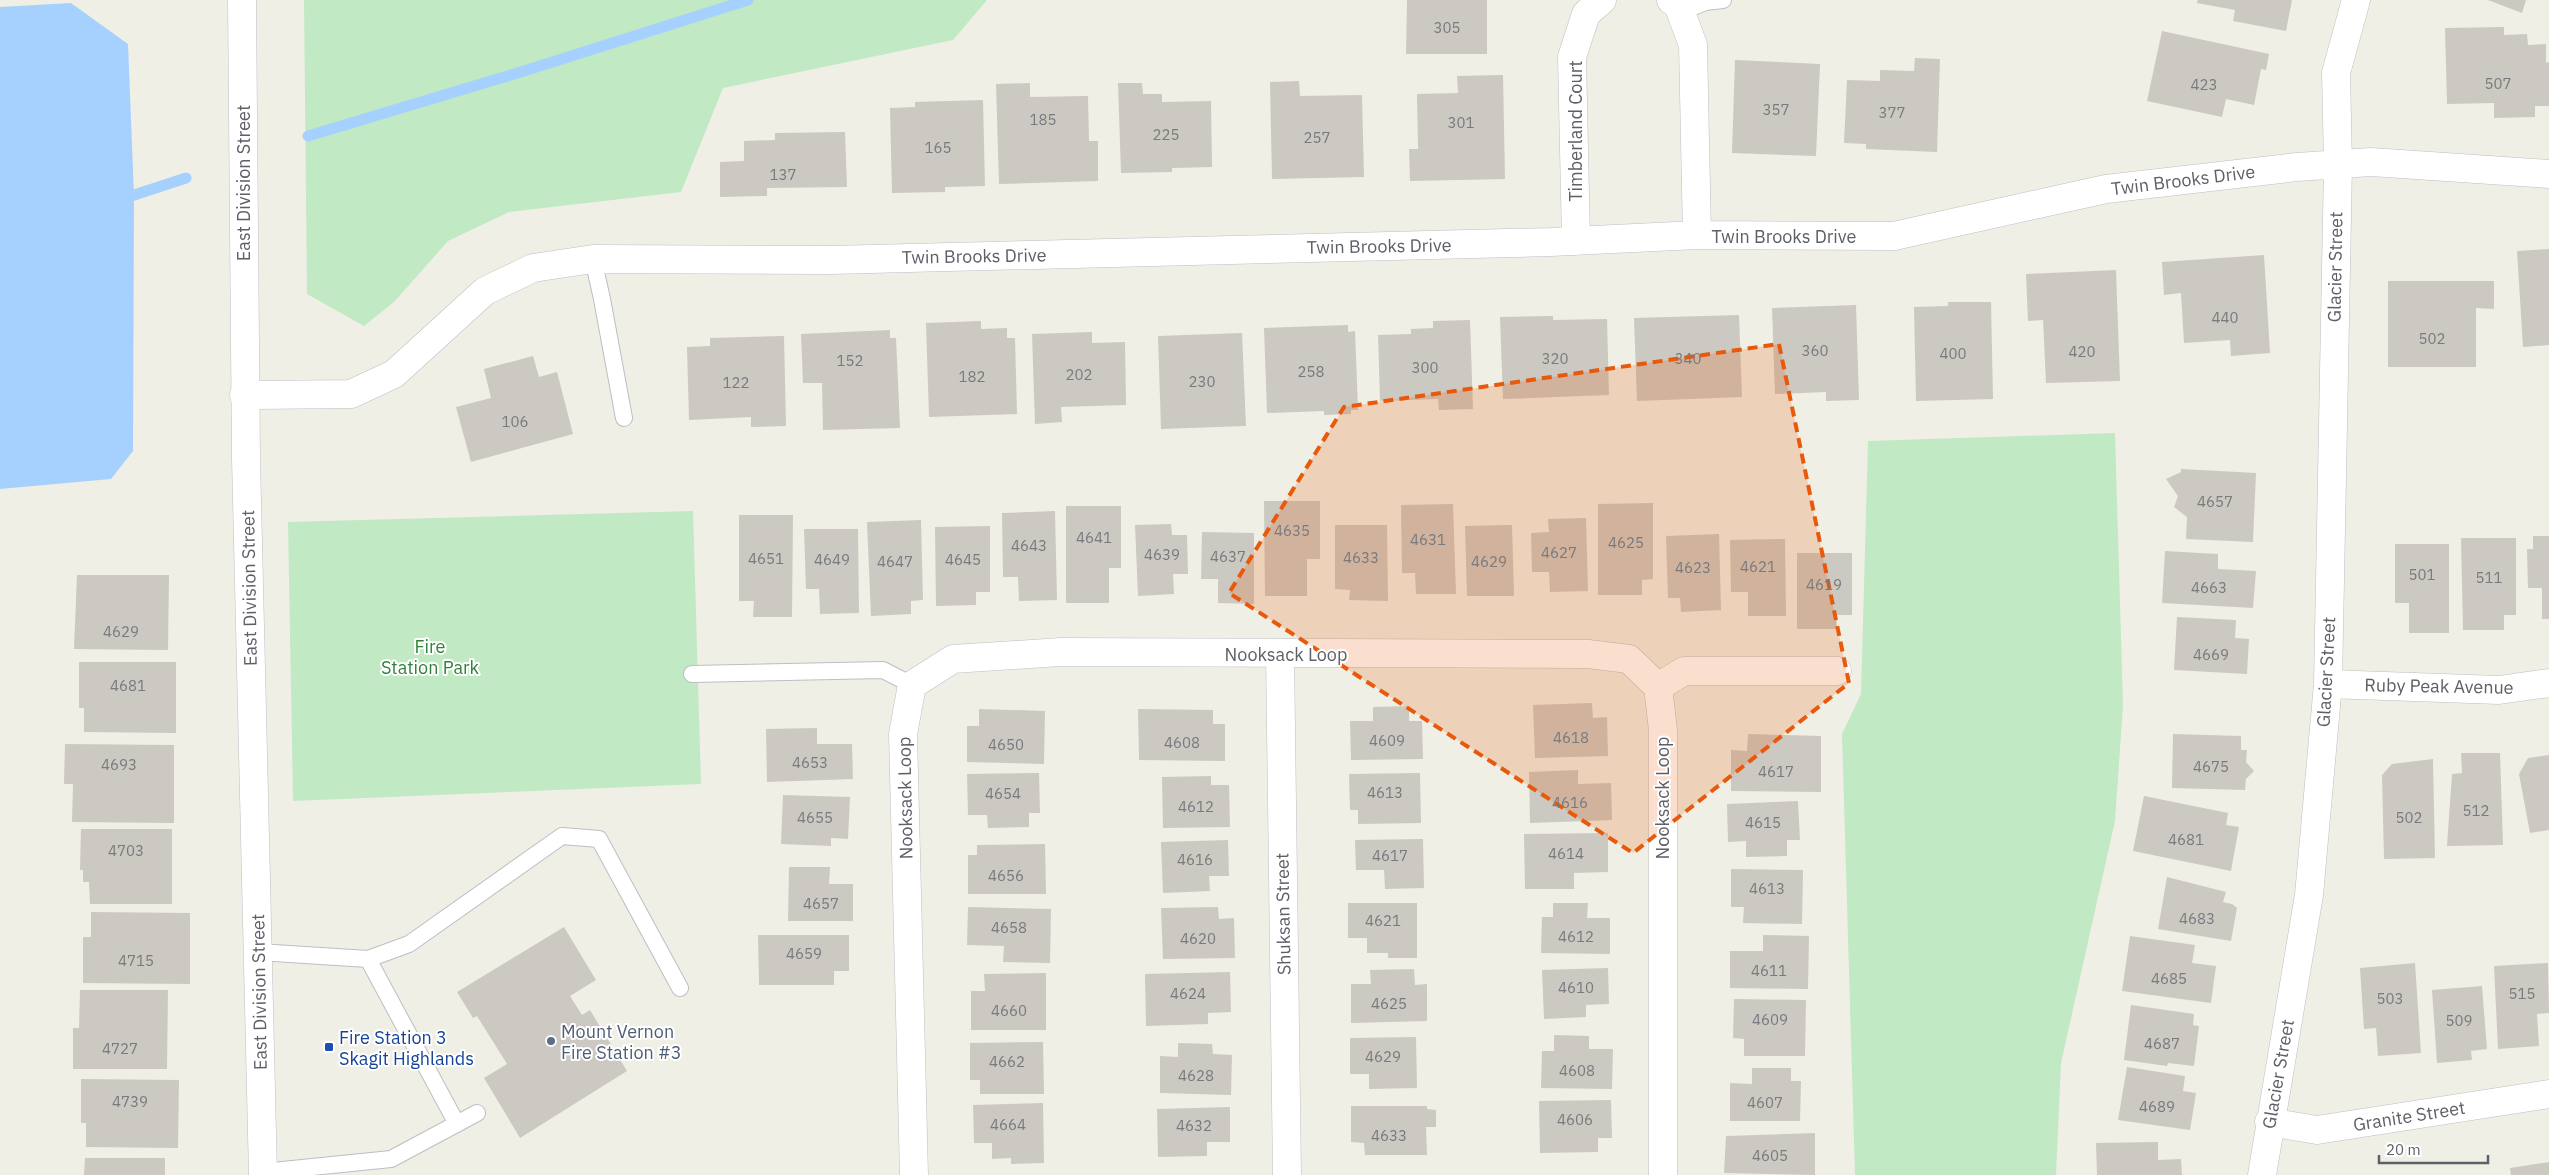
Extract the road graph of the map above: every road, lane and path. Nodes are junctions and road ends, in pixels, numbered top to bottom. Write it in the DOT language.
graph roads {
  1 [pos="242,0"];
  2 [pos="1602,0"];
  3 [pos="1723,0"];
  4 [pos="2356,0"];
  5 [pos="1676,6"];
  6 [pos="2338,165"];
  7 [pos="2549,174"];
  8 [pos="1697,235"];
  9 [pos="1576,241"];
  10 [pos="593,259"];
  11 [pos="244,395"];
  12 [pos="624,418"];
  13 [pos="1280,654"];
  14 [pos="1837,672"];
  15 [pos="692,674"];
  16 [pos="2328,684"];
  17 [pos="2549,684"];
  18 [pos="912,685"];
  19 [pos="1658,687"];
  20 [pos="258,952"];
  21 [pos="368,959"];
  22 [pos="680,988"];
  23 [pos="2549,1094"];
  24 [pos="477,1113"];
  25 [pos="2269,1122"];
  26 [pos="457,1124"];
  27 [pos="263,1173"];
  28 [pos="914,1175"];
  29 [pos="1287,1175"];
  30 [pos="1663,1175"];
  31 [pos="2262,1175"];
  1 -- 11 [label="street, East Division Street"];
  2 -- 9 [label="street, Timberland Court"];
  3 -- 5 [label="lane"];
  4 -- 6 [label="street, Glacier Street"];
  5 -- 8 [label="street"];
  6 -- 7 [label="street, Twin Brooks Drive"];
  6 -- 8 [label="street, Twin Brooks Drive"];
  6 -- 16 [label="street, Glacier Street"];
  8 -- 9 [label="street, Twin Brooks Drive"];
  9 -- 10 [label="street, Twin Brooks Drive"];
  10 -- 11 [label="street, Twin Brooks Drive"];
  10 -- 12 [label="lane"];
  11 -- 20 [label="street, East Division Street"];
  13 -- 18 [label="street, Nooksack Loop"];
  13 -- 19 [label="street, Nooksack Loop"];
  13 -- 29 [label="street, Shuksan Street"];
  14 -- 19 [label="street"];
  15 -- 18 [label="lane"];
  16 -- 17 [label="street, Ruby Peak Avenue"];
  16 -- 25 [label="street, Glacier Street"];
  18 -- 28 [label="street, Nooksack Loop"];
  19 -- 30 [label="street, Nooksack Loop"];
  20 -- 21 [label="lane"];
  20 -- 27 [label="street, East Division Street"];
  21 -- 22 [label="lane"];
  21 -- 26 [label="lane"];
  23 -- 25 [label="street, Granite Street"];
  24 -- 26 [label="lane"];
  25 -- 31 [label="street, Glacier Street"];
  26 -- 27 [label="lane"];
}
